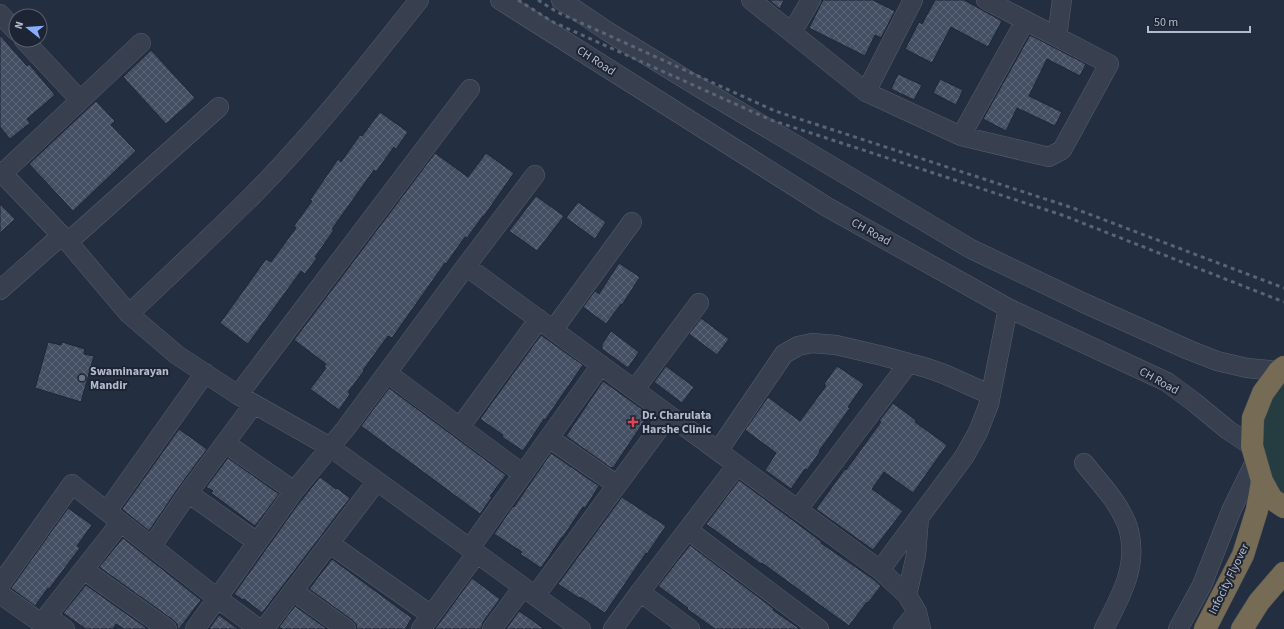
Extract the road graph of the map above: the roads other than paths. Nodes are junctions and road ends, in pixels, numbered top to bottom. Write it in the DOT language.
graph roads {
  1 [pos="5,0"];
  2 [pos="419,0"];
  3 [pos="500,0"];
  4 [pos="560,0"];
  5 [pos="751,0"];
  6 [pos="811,0"];
  7 [pos="912,0"];
  8 [pos="986,0"];
  9 [pos="1062,0"];
  10 [pos="0,4"];
  11 [pos="0,14"];
  12 [pos="1025,21"];
  13 [pos="8,22"];
  14 [pos="792,32"];
  15 [pos="1057,37"];
  16 [pos="140,44"];
  17 [pos="31,48"];
  18 [pos="470,89"];
  19 [pos="866,92"];
  20 [pos="80,100"];
  21 [pos="220,107"];
  22 [pos="962,136"];
  23 [pos="1,172"];
  24 [pos="535,175"];
  25 [pos="632,222"];
  26 [pos="65,238"];
  27 [pos="466,266"];
  28 [pos="0,290"];
  29 [pos="699,303"];
  30 [pos="1008,308"];
  31 [pos="130,314"];
  32 [pos="546,324"];
  33 [pos="909,363"];
  34 [pos="601,365"];
  35 [pos="1282,369"];
  36 [pos="205,373"];
  37 [pos="387,373"];
  38 [pos="635,390"];
  39 [pos="991,395"];
  40 [pos="246,399"];
  41 [pos="669,415"];
  42 [pos="460,428"];
  43 [pos="549,438"];
  44 [pos="225,443"];
  45 [pos="330,447"];
  46 [pos="718,451"];
  47 [pos="1254,453"];
  48 [pos="1084,463"];
  49 [pos="737,465"];
  50 [pos="523,474"];
  51 [pos="376,480"];
  52 [pos="1262,481"];
  53 [pos="617,485"];
  54 [pos="294,491"];
  55 [pos="188,494"];
  56 [pos="1284,507"];
  57 [pos="798,509"];
  58 [pos="114,517"];
  59 [pos="919,518"];
  60 [pos="688,530"];
  61 [pos="257,542"];
  62 [pos="330,543"];
  63 [pos="152,546"];
  64 [pos="474,551"];
  65 [pos="84,570"];
  66 [pos="880,570"];
  67 [pos="1284,573"];
  68 [pos="0,585"];
  69 [pos="293,591"];
  70 [pos="529,591"];
  71 [pos="640,592"];
  72 [pos="0,594"];
  73 [pos="907,595"];
  74 [pos="217,598"];
  75 [pos="47,616"];
  76 [pos="919,621"];
  77 [pos="426,622"];
  78 [pos="65,629"];
  79 [pos="167,629"];
  80 [pos="195,629"];
  81 [pos="259,629"];
  82 [pos="264,629"];
  83 [pos="346,629"];
  84 [pos="492,629"];
  85 [pos="581,629"];
  86 [pos="613,629"];
  87 [pos="690,629"];
  88 [pos="819,629"];
  89 [pos="903,629"];
  90 [pos="1104,629"];
  91 [pos="1178,629"];
  92 [pos="1205,629"];
  93 [pos="1242,629"];
  1 -- 10 [label="street"];
  2 -- 31 [label="street"];
  3 -- 30 [label="street, CH Road"];
  4 -- 35 [label="street"];
  5 -- 14 [label="street"];
  6 -- 14 [label="street"];
  7 -- 19 [label="street"];
  8 -- 12 [label="street"];
  9 -- 15 [label="street"];
  11 -- 13 [label="street"];
  12 -- 15 [label="street"];
  12 -- 22 [label="street"];
  14 -- 19 [label="street"];
  15 -- 22 [label="street"];
  16 -- 20 [label="street"];
  17 -- 20 [label="street"];
  18 -- 40 [label="street"];
  19 -- 22 [label="street"];
  20 -- 23 [label="street"];
  21 -- 26 [label="street"];
  23 -- 26 [label="street"];
  24 -- 27 [label="street"];
  25 -- 32 [label="street"];
  26 -- 28 [label="street"];
  26 -- 31 [label="street"];
  27 -- 32 [label="street"];
  27 -- 37 [label="street"];
  29 -- 38 [label="street"];
  30 -- 39 [label="street"];
  30 -- 47 [label="street, CH Road"];
  31 -- 36 [label="street"];
  32 -- 34 [label="street"];
  32 -- 42 [label="street"];
  33 -- 39 [label="street"];
  33 -- 46 [label="street"];
  33 -- 57 [label="street"];
  34 -- 38 [label="street"];
  34 -- 43 [label="street"];
  35 -- 47 [label="highway"];
  36 -- 40 [label="street"];
  36 -- 58 [label="street"];
  37 -- 42 [label="street"];
  37 -- 45 [label="street"];
  38 -- 41 [label="street"];
  39 -- 59 [label="street"];
  40 -- 44 [label="street"];
  40 -- 45 [label="street"];
  41 -- 46 [label="street"];
  41 -- 53 [label="street"];
  42 -- 50 [label="street"];
  43 -- 50 [label="street"];
  43 -- 53 [label="street"];
  44 -- 54 [label="street"];
  44 -- 55 [label="street"];
  45 -- 51 [label="street"];
  45 -- 54 [label="street"];
  46 -- 49 [label="street"];
  47 -- 52 [label="highway"];
  47 -- 91 [label="street"];
  48 -- 90 [label="street"];
  49 -- 57 [label="street"];
  49 -- 60 [label="street"];
  50 -- 64 [label="street"];
  51 -- 62 [label="street"];
  51 -- 64 [label="street"];
  52 -- 56 [label="highway"];
  52 -- 92 [label="highway, Infocity Flyover"];
  53 -- 70 [label="street"];
  54 -- 61 [label="street"];
  55 -- 61 [label="street"];
  55 -- 63 [label="street"];
  57 -- 66 [label="street"];
  58 -- 63 [label="street"];
  58 -- 65 [label="street"];
  58 -- 68 [label="street"];
  59 -- 66 [label="street"];
  59 -- 73 [label="street"];
  60 -- 71 [label="street"];
  60 -- 88 [label="street"];
  61 -- 74 [label="street"];
  62 -- 69 [label="street"];
  62 -- 77 [label="street"];
  63 -- 74 [label="street"];
  64 -- 70 [label="street"];
  64 -- 77 [label="street"];
  65 -- 75 [label="street"];
  65 -- 79 [label="street"];
  66 -- 73 [label="street"];
  67 -- 93 [label="highway"];
  69 -- 82 [label="street"];
  69 -- 83 [label="street"];
  70 -- 84 [label="street"];
  70 -- 85 [label="street"];
  71 -- 86 [label="street"];
  71 -- 87 [label="street"];
  72 -- 75 [label="street"];
  73 -- 76 [label="street"];
  74 -- 80 [label="street"];
  74 -- 81 [label="street"];
  75 -- 78 [label="street"];
  76 -- 89 [label="street"];
}
